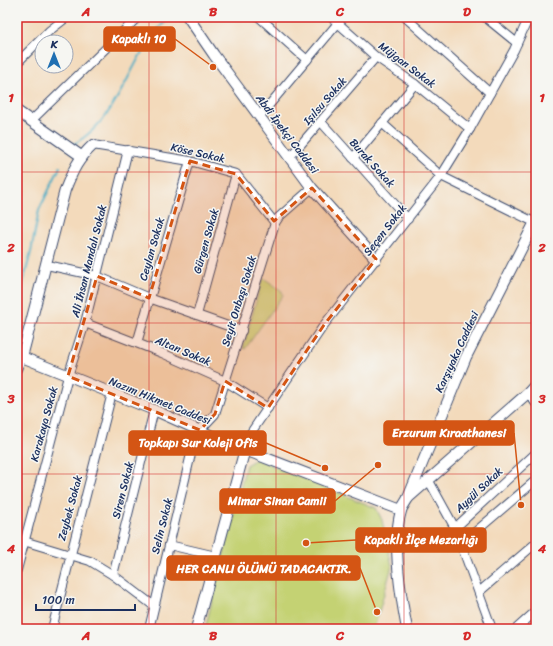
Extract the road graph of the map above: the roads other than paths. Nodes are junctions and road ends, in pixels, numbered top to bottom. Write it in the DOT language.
graph roads {
  1 [pos="66,17"];
  2 [pos="138,17"];
  3 [pos="188,17"];
  4 [pos="259,17"];
  5 [pos="331,17"];
  6 [pos="405,17"];
  7 [pos="485,17"];
  8 [pos="529,17"];
  9 [pos="341,20"];
  10 [pos="517,43"];
  11 [pos="376,57"];
  12 [pos="307,60"];
  13 [pos="17,63"];
  14 [pos="415,84"];
  15 [pos="490,93"];
  16 [pos="17,111"];
  17 [pos="259,117"];
  18 [pos="30,121"];
  19 [pos="321,122"];
  20 [pos="382,123"];
  21 [pos="470,129"];
  22 [pos="93,145"];
  23 [pos="128,150"];
  24 [pos="81,156"];
  25 [pos="289,158"];
  26 [pos="353,158"];
  27 [pos="190,161"];
  28 [pos="236,174"];
  29 [pos="441,176"];
  30 [pos="312,188"];
  31 [pos="408,219"];
  32 [pos="536,222"];
  33 [pos="275,223"];
  34 [pos="376,259"];
  35 [pos="47,265"];
  36 [pos="97,276"];
  37 [pos="149,298"];
  38 [pos="197,314"];
  39 [pos="85,323"];
  40 [pos="242,331"];
  41 [pos="137,343"];
  42 [pos="22,356"];
  43 [pos="17,369"];
  44 [pos="68,376"];
  45 [pos="225,381"];
  46 [pos="536,384"];
  47 [pos="529,392"];
  48 [pos="112,393"];
  49 [pos="536,402"];
  50 [pos="268,408"];
  51 [pos="154,410"];
  52 [pos="200,430"];
  53 [pos="245,449"];
  54 [pos="536,453"];
  55 [pos="536,480"];
  56 [pos="429,481"];
  57 [pos="408,498"];
  58 [pos="401,510"];
  59 [pos="455,528"];
  60 [pos="20,540"];
  61 [pos="536,543"];
  62 [pos="462,544"];
  63 [pos="169,545"];
  64 [pos="70,553"];
  65 [pos="216,556"];
  66 [pos="17,570"];
  67 [pos="113,575"];
  68 [pos="479,592"];
  69 [pos="154,606"];
  70 [pos="536,611"];
  71 [pos="52,629"];
  72 [pos="149,629"];
  73 [pos="196,629"];
  74 [pos="407,629"];
  75 [pos="492,629"];
  76 [pos="516,629"];
  1 -- 13 [label="street"];
  2 -- 18 [label="street"];
  3 -- 17 [label="street, Abdi İpekçi Caddesi"];
  4 -- 12 [label="street"];
  5 -- 9 [label="street, Müjgan Sokak"];
  6 -- 15 [label="street"];
  7 -- 10 [label="street"];
  8 -- 10 [label="street, Seçen Sokak"];
  9 -- 11 [label="street, Müjgan Sokak"];
  9 -- 12 [label="street"];
  10 -- 15 [label="street, Seçen Sokak"];
  11 -- 14 [label="street, Müjgan Sokak"];
  11 -- 19 [label="street, Işılsu Sokak"];
  12 -- 17 [label="street"];
  14 -- 20 [label="street"];
  14 -- 21 [label="street, Müjgan Sokak"];
  15 -- 21 [label="street, Seçen Sokak"];
  16 -- 18 [label="street"];
  17 -- 25 [label="street, Abdi İpekçi Caddesi"];
  18 -- 24 [label="street"];
  19 -- 25 [label="street, Işılsu Sokak"];
  19 -- 26 [label="street, Burak Sokak"];
  20 -- 26 [label="street"];
  20 -- 29 [label="street"];
  21 -- 29 [label="street, Seçen Sokak"];
  22 -- 23 [label="street, Köse Sokak"];
  22 -- 24 [label="street"];
  23 -- 27 [label="street, Köse Sokak"];
  23 -- 36 [label="street, Ali İhsan Mandalı Sokak"];
  24 -- 35 [label="street"];
  25 -- 30 [label="street, Abdi İpekçi Caddesi"];
  26 -- 31 [label="street, Burak Sokak"];
  27 -- 28 [label="street, Köse Sokak"];
  27 -- 37 [label="street, Ceylan Sokak"];
  28 -- 33 [label="street, Köse Sokak"];
  28 -- 38 [label="street, Gürgen Sokak"];
  29 -- 31 [label="street, Seçen Sokak"];
  29 -- 32 [label="street"];
  30 -- 33 [label="street, Seyit Onbaşı Sokak"];
  30 -- 34 [label="street, Abdi İpekçi Caddesi"];
  31 -- 34 [label="street, Seçen Sokak"];
  32 -- 57 [label="street, Karşıyaka Caddesi"];
  33 -- 40 [label="street, Seyit Onbaşı Sokak"];
  34 -- 50 [label="street, Seçen Sokak"];
  35 -- 36 [label="street"];
  35 -- 42 [label="street"];
  36 -- 37 [label="street"];
  36 -- 39 [label="street, Ali İhsan Mandalı Sokak"];
  37 -- 38 [label="street"];
  37 -- 41 [label="street, Ceylan Sokak"];
  38 -- 40 [label="street"];
  39 -- 41 [label="street, Altan Sokak"];
  39 -- 44 [label="street, Ali İhsan Mandalı Sokak"];
  40 -- 45 [label="street, Seyit Onbaşı Sokak"];
  41 -- 45 [label="street, Altan Sokak"];
  42 -- 43 [label="street"];
  42 -- 44 [label="street, Nazım Hikmet Caddesi"];
  44 -- 48 [label="street, Nazım Hikmet Caddesi"];
  44 -- 60 [label="street, Karakaya Sokak"];
  45 -- 50 [label="street, Altan Sokak"];
  45 -- 52 [label="street, Seyit Onbaşı Sokak"];
  46 -- 47 [label="street"];
  47 -- 49 [label="street"];
  47 -- 56 [label="street"];
  48 -- 51 [label="street, Nazım Hikmet Caddesi"];
  48 -- 64 [label="street, Zeybek Sokak"];
  50 -- 53 [label="street, Seçen Sokak"];
  51 -- 52 [label="street, Nazım Hikmet Caddesi"];
  51 -- 67 [label="street, Siren Sokak"];
  52 -- 53 [label="street, Nazım Hikmet Caddesi"];
  52 -- 63 [label="street, Selin Sokak"];
  53 -- 58 [label="street, Nazım Hikmet Caddesi"];
  53 -- 65 [label="street"];
  54 -- 59 [label="street, Aygül Sokak"];
  55 -- 62 [label="street"];
  56 -- 57 [label="street"];
  56 -- 59 [label="street"];
  57 -- 58 [label="street"];
  58 -- 74 [label="street"];
  59 -- 62 [label="street"];
  60 -- 64 [label="street"];
  60 -- 66 [label="street, Karakaya Sokak"];
  61 -- 68 [label="street"];
  62 -- 68 [label="street"];
  63 -- 65 [label="street"];
  63 -- 69 [label="street, Selin Sokak"];
  64 -- 67 [label="street"];
  64 -- 71 [label="street, Zeybek Sokak"];
  65 -- 73 [label="street"];
  67 -- 69 [label="street"];
  68 -- 75 [label="street"];
  69 -- 72 [label="street, Selin Sokak"];
  70 -- 76 [label="street"];
}
